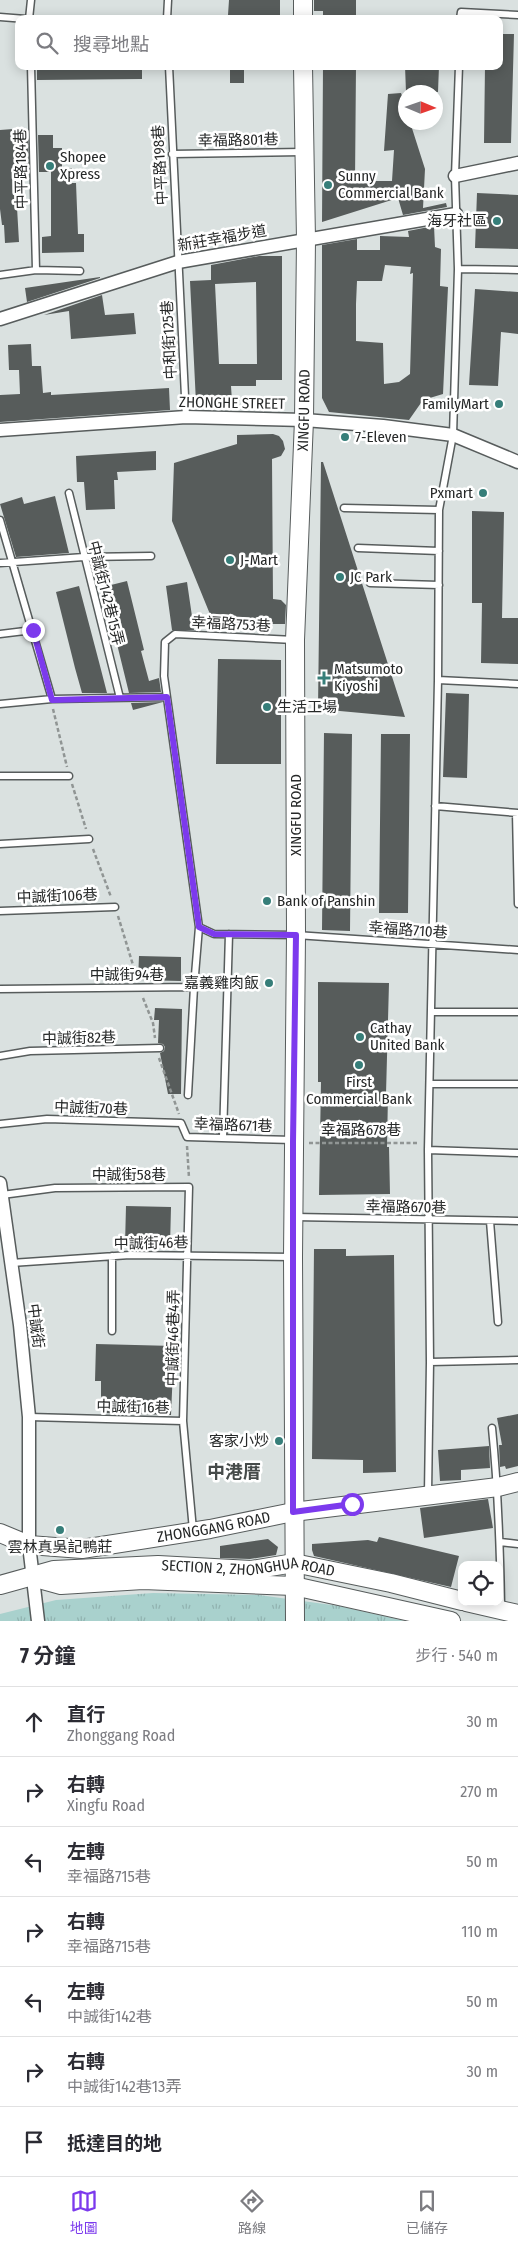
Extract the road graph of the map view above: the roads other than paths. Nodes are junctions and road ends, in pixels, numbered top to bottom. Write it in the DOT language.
graph roads {
  1 [pos="31,0"];
  2 [pos="168,0"];
  3 [pos="303,0"];
  4 [pos="29,15"];
  5 [pos="167,15"];
  6 [pos="302,15"];
  7 [pos="460,15"];
  8 [pos="518,15"];
  9 [pos="0,17"];
  10 [pos="15,18"];
  11 [pos="31,70"];
  12 [pos="169,70"];
  13 [pos="303,70"];
  14 [pos="459,70"];
  15 [pos="304,152"];
  16 [pos="172,154"];
  17 [pos="518,163"];
  18 [pos="455,176"];
  19 [pos="456,214"];
  20 [pos="306,240"];
  21 [pos="178,262"];
  22 [pos="458,269"];
  23 [pos="36,270"];
  24 [pos="518,270"];
  25 [pos="80,271"];
  26 [pos="0,275"];
  27 [pos="0,319"];
  28 [pos="186,417"];
  29 [pos="304,420"];
  30 [pos="0,430"];
  31 [pos="453,435"];
  32 [pos="518,462"];
  33 [pos="69,493"];
  34 [pos="344,508"];
  35 [pos="439,510"];
  36 [pos="0,520"];
  37 [pos="358,548"];
  38 [pos="439,551"];
  39 [pos="150,556"];
  40 [pos="84,557"];
  41 [pos="11,561"];
  42 [pos="0,563"];
  43 [pos="370,583"];
  44 [pos="439,585"];
  45 [pos="33,630"];
  46 [pos="0,634"];
  47 [pos="295,640"];
  48 [pos="438,680"];
  49 [pos="518,684"];
  50 [pos="167,697"];
  51 [pos="120,698"];
  52 [pos="52,700"];
  53 [pos="0,704"];
  54 [pos="0,776"];
  55 [pos="69,776"];
  56 [pos="435,806"];
  57 [pos="517,813"];
  58 [pos="89,839"];
  59 [pos="0,844"];
  60 [pos="518,904"];
  61 [pos="115,907"];
  62 [pos="0,911"];
  63 [pos="199,927"];
  64 [pos="229,934"];
  65 [pos="296,935"];
  66 [pos="432,945"];
  67 [pos="518,950"];
  68 [pos="194,987"];
  69 [pos="0,989"];
  70 [pos="431,1012"];
  71 [pos="518,1012"];
  72 [pos="160,1048"];
  73 [pos="0,1056"];
  74 [pos="431,1084"];
  75 [pos="518,1084"];
  76 [pos="188,1095"];
  77 [pos="181,1122"];
  78 [pos="0,1124"];
  79 [pos="224,1137"];
  80 [pos="293,1141"];
  81 [pos="428,1147"];
  82 [pos="518,1153"];
  83 [pos="1,1189"];
  84 [pos="293,1217"];
  85 [pos="429,1220"];
  86 [pos="490,1221"];
  87 [pos="518,1221"];
  88 [pos="188,1255"];
  89 [pos="112,1256"];
  90 [pos="292,1257"];
  91 [pos="5,1263"];
  92 [pos="498,1322"];
  93 [pos="112,1332"];
  94 [pos="518,1360"];
  95 [pos="430,1362"];
  96 [pos="29,1417"];
  97 [pos="184,1421"];
  98 [pos="492,1428"];
  99 [pos="518,1482"];
  100 [pos="498,1487"];
  101 [pos="428,1495"];
  102 [pos="293,1512"];
  103 [pos="194,1532"];
  104 [pos="0,1534"];
  105 [pos="500,1542"];
  106 [pos="518,1544"];
  107 [pos="29,1545"];
  108 [pos="294,1563"];
  109 [pos="0,1585"];
  110 [pos="32,1585"];
  111 [pos="294,1586"];
  112 [pos="458,1600"];
  113 [pos="474,1606"];
  114 [pos="518,1614"];
  115 [pos="294,1615"];
  116 [pos="492,1615"];
  117 [pos="38,1621"];
  118 [pos="451,1621"];
  1 -- 4 [label="lane"];
  2 -- 5 [label="lane"];
  3 -- 6 [label="street"];
  7 -- 8 [label="lane"];
  9 -- 10 [label="lane"];
  11 -- 23 [label="lane, 中平路184巷"];
  12 -- 16 [label="lane, 中平路198巷"];
  13 -- 15 [label="street, XINGFU ROAD"];
  14 -- 18 [label="lane"];
  15 -- 16 [label="lane, 幸福路801巷"];
  15 -- 20 [label="street, XINGFU ROAD"];
  16 -- 21 [label="lane, 中平路198巷"];
  17 -- 18 [label="street"];
  18 -- 19 [label="lane"];
  19 -- 20 [label="street, 新莊幸福步道"];
  19 -- 22 [label="lane"];
  20 -- 21 [label="street, 新莊幸福步道"];
  20 -- 29 [label="street, XINGFU ROAD"];
  21 -- 27 [label="street, 新莊幸福步道"];
  21 -- 28 [label="lane, 中和街125巷"];
  22 -- 24 [label="lane"];
  22 -- 31 [label="lane"];
  23 -- 25 [label="lane"];
  23 -- 26 [label="lane"];
  28 -- 29 [label="street, ZHONGHE STREET"];
  28 -- 30 [label="street, ZHONGHE STREET"];
  29 -- 31 [label="street, ZHONGHE STREET"];
  29 -- 47 [label="street, XINGFU ROAD"];
  31 -- 32 [label="street, ZHONGHE STREET"];
  31 -- 35 [label="lane"];
  33 -- 40 [label="lane, 中誠街142巷15弄"];
  34 -- 35 [label="lane"];
  35 -- 38 [label="lane"];
  36 -- 41 [label="lane"];
  37 -- 38 [label="lane"];
  38 -- 44 [label="lane"];
  39 -- 40 [label="lane"];
  40 -- 41 [label="lane"];
  40 -- 51 [label="lane, 中誠街142巷15弄"];
  41 -- 42 [label="lane"];
  41 -- 45 [label="lane"];
  43 -- 44 [label="lane"];
  44 -- 48 [label="lane"];
  45 -- 46 [label="lane"];
  45 -- 52 [label="lane"];
  47 -- 50 [label="lane, 幸福路753巷"];
  47 -- 65 [label="street, XINGFU ROAD"];
  48 -- 49 [label="lane"];
  48 -- 56 [label="lane"];
  50 -- 51 [label="lane"];
  50 -- 63 [label="lane"];
  51 -- 52 [label="lane"];
  52 -- 53 [label="lane"];
  54 -- 55 [label="lane"];
  56 -- 57 [label="lane"];
  56 -- 66 [label="lane"];
  57 -- 60 [label="lane"];
  58 -- 59 [label="lane"];
  61 -- 62 [label="lane, 中誠街106巷"];
  63 -- 64 [label="lane, 幸福路710巷"];
  63 -- 68 [label="lane"];
  64 -- 65 [label="lane, 幸福路710巷"];
  64 -- 79 [label="lane"];
  65 -- 66 [label="lane, 幸福路710巷"];
  65 -- 80 [label="street, XINGFU ROAD"];
  66 -- 67 [label="lane, 幸福路710巷"];
  66 -- 70 [label="lane"];
  68 -- 69 [label="lane, 中誠街94巷"];
  68 -- 76 [label="lane"];
  70 -- 71 [label="lane"];
  70 -- 74 [label="lane"];
  72 -- 73 [label="lane, 中誠街82巷"];
  74 -- 75 [label="lane"];
  74 -- 81 [label="lane"];
  77 -- 78 [label="lane, 中誠街70巷"];
  77 -- 79 [label="lane, 幸福路671巷"];
  79 -- 80 [label="lane, 幸福路671巷"];
  80 -- 84 [label="street, XINGFU ROAD"];
  81 -- 82 [label="lane"];
  81 -- 85 [label="lane"];
  83 -- 88 [label="lane, 中誠街58巷"];
  83 -- 91 [label="street, 中誠街"];
  84 -- 85 [label="lane, 幸福路670巷"];
  84 -- 90 [label="street, XINGFU ROAD"];
  85 -- 86 [label="lane, 幸福路670巷"];
  85 -- 95 [label="lane"];
  86 -- 87 [label="lane, 幸福路670巷"];
  86 -- 92 [label="lane"];
  88 -- 89 [label="lane, 中誠街46巷"];
  88 -- 90 [label="lane, 中誠街46巷"];
  88 -- 97 [label="lane, 中誠街46巷4弄"];
  89 -- 91 [label="lane, 中誠街46巷"];
  89 -- 93 [label="lane"];
  90 -- 102 [label="street, XINGFU ROAD"];
  91 -- 96 [label="street, 中誠街"];
  94 -- 95 [label="lane"];
  95 -- 101 [label="lane"];
  96 -- 97 [label="lane, 中誠街16巷"];
  96 -- 107 [label="street, 中誠街"];
  97 -- 103 [label="lane, 中誠街16巷"];
  98 -- 100 [label="lane"];
  99 -- 100 [label="street, ZHONGGANG ROAD"];
  100 -- 101 [label="street, ZHONGGANG ROAD"];
  100 -- 105 [label="lane"];
  101 -- 102 [label="street, ZHONGGANG ROAD"];
  102 -- 103 [label="street, ZHONGGANG ROAD"];
  102 -- 108 [label="street, XINGFU ROAD"];
  103 -- 107 [label="street, ZHONGGANG ROAD"];
  104 -- 107 [label="street, ZHONGGANG ROAD"];
  105 -- 106 [label="lane"];
  105 -- 116 [label="lane"];
  107 -- 110 [label="street, 中誠街"];
  108 -- 110 [label="street, SECTION 2, ZHONGHUA ROAD"];
  108 -- 111 [label="street, XINGFU ROAD"];
  108 -- 112 [label="street, SECTION 2, ZHONGHUA ROAD"];
  109 -- 110 [label="street, SECTION 2, ZHONGHUA ROAD"];
  110 -- 111 [label="street, SECTION 2, ZHONGHUA ROAD"];
  110 -- 117 [label="street, 中誠街"];
  111 -- 115 [label="street, XINGFU ROAD"];
  111 -- 118 [label="street, SECTION 2, ZHONGHUA ROAD"];
  113 -- 116 [label="street"];
  114 -- 116 [label="street"];
}
